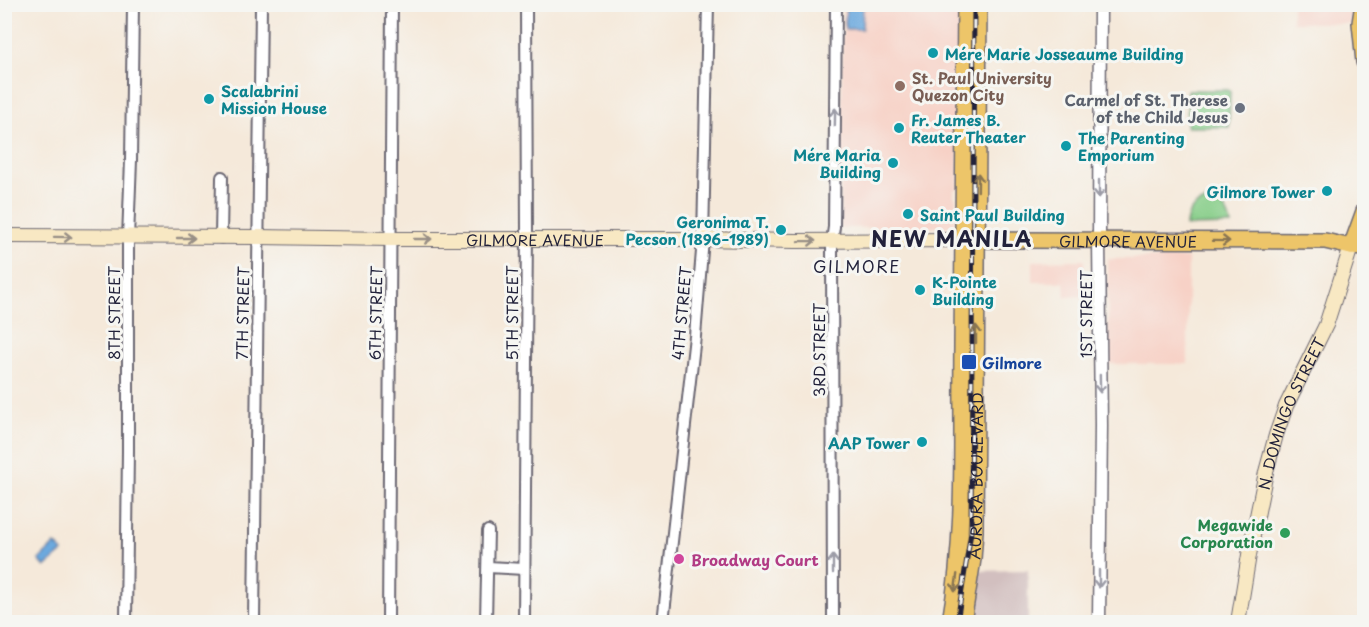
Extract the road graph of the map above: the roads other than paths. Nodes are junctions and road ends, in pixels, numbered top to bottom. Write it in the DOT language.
graph roads {
  1 [pos="133,4"];
  2 [pos="261,4"];
  3 [pos="392,4"];
  4 [pos="526,4"];
  5 [pos="708,4"];
  6 [pos="836,4"];
  7 [pos="965,4"];
  8 [pos="980,4"];
  9 [pos="1100,4"];
  10 [pos="1363,4"];
  11 [pos="1365,62"];
  12 [pos="222,177"];
  13 [pos="1365,211"];
  14 [pos="4,236"];
  15 [pos="128,237"];
  16 [pos="258,237"];
  17 [pos="221,238"];
  18 [pos="391,239"];
  19 [pos="526,239"];
  20 [pos="703,239"];
  21 [pos="970,240"];
  22 [pos="832,241"];
  23 [pos="1099,241"];
  24 [pos="1358,247"];
  25 [pos="488,531"];
  26 [pos="488,567"];
  27 [pos="524,569"];
  28 [pos="486,620"];
  29 [pos="126,622"];
  30 [pos="254,622"];
  31 [pos="388,622"];
  32 [pos="524,622"];
  33 [pos="663,622"];
  34 [pos="833,622"];
  35 [pos="950,622"];
  36 [pos="963,622"];
  37 [pos="1099,622"];
  38 [pos="1238,622"];
  1 -- 15 [label="street, 8TH STREET"];
  2 -- 16 [label="street, 7TH STREET"];
  3 -- 18 [label="street, 6TH STREET"];
  4 -- 19 [label="street, 5TH STREET"];
  5 -- 20 [label="street, 4TH STREET"];
  22 -- 6 [label="street, 3RD STREET, one-way"];
  7 -- 21 [label="main road, AURORA BOULEVARD"];
  21 -- 8 [label="main road, AURORA BOULEVARD, one-way"];
  9 -- 23 [label="street, 1ST STREET, one-way"];
  10 -- 11 [label="main road"];
  12 -- 17 [label="street"];
  13 -- 24 [label="main road, N. DOMINGO STREET"];
  14 -- 15 [label="main road, GILMORE AVENUE, one-way"];
  15 -- 17 [label="main road, GILMORE AVENUE, one-way"];
  15 -- 29 [label="street, 8TH STREET"];
  16 -- 17 [label="main road, GILMORE AVENUE"];
  16 -- 18 [label="main road, GILMORE AVENUE"];
  16 -- 30 [label="street, 7TH STREET"];
  18 -- 19 [label="main road, GILMORE AVENUE, one-way"];
  18 -- 31 [label="street, 6TH STREET"];
  19 -- 20 [label="main road, GILMORE AVENUE"];
  19 -- 27 [label="street, 5TH STREET"];
  20 -- 22 [label="main road, GILMORE AVENUE, one-way"];
  20 -- 33 [label="street, 4TH STREET"];
  21 -- 22 [label="main road, GILMORE AVENUE"];
  21 -- 23 [label="main road, GILMORE AVENUE"];
  21 -- 35 [label="main road, AURORA BOULEVARD, one-way"];
  36 -- 21 [label="main road, AURORA BOULEVARD, one-way"];
  34 -- 22 [label="street, 3RD STREET, one-way"];
  23 -- 24 [label="main road, GILMORE AVENUE, one-way"];
  23 -- 37 [label="street, 1ST STREET, one-way"];
  24 -- 38 [label="main road, N. DOMINGO STREET"];
  25 -- 26 [label="street"];
  26 -- 27 [label="street"];
  26 -- 28 [label="street"];
  27 -- 32 [label="street, 5TH STREET"];
}
